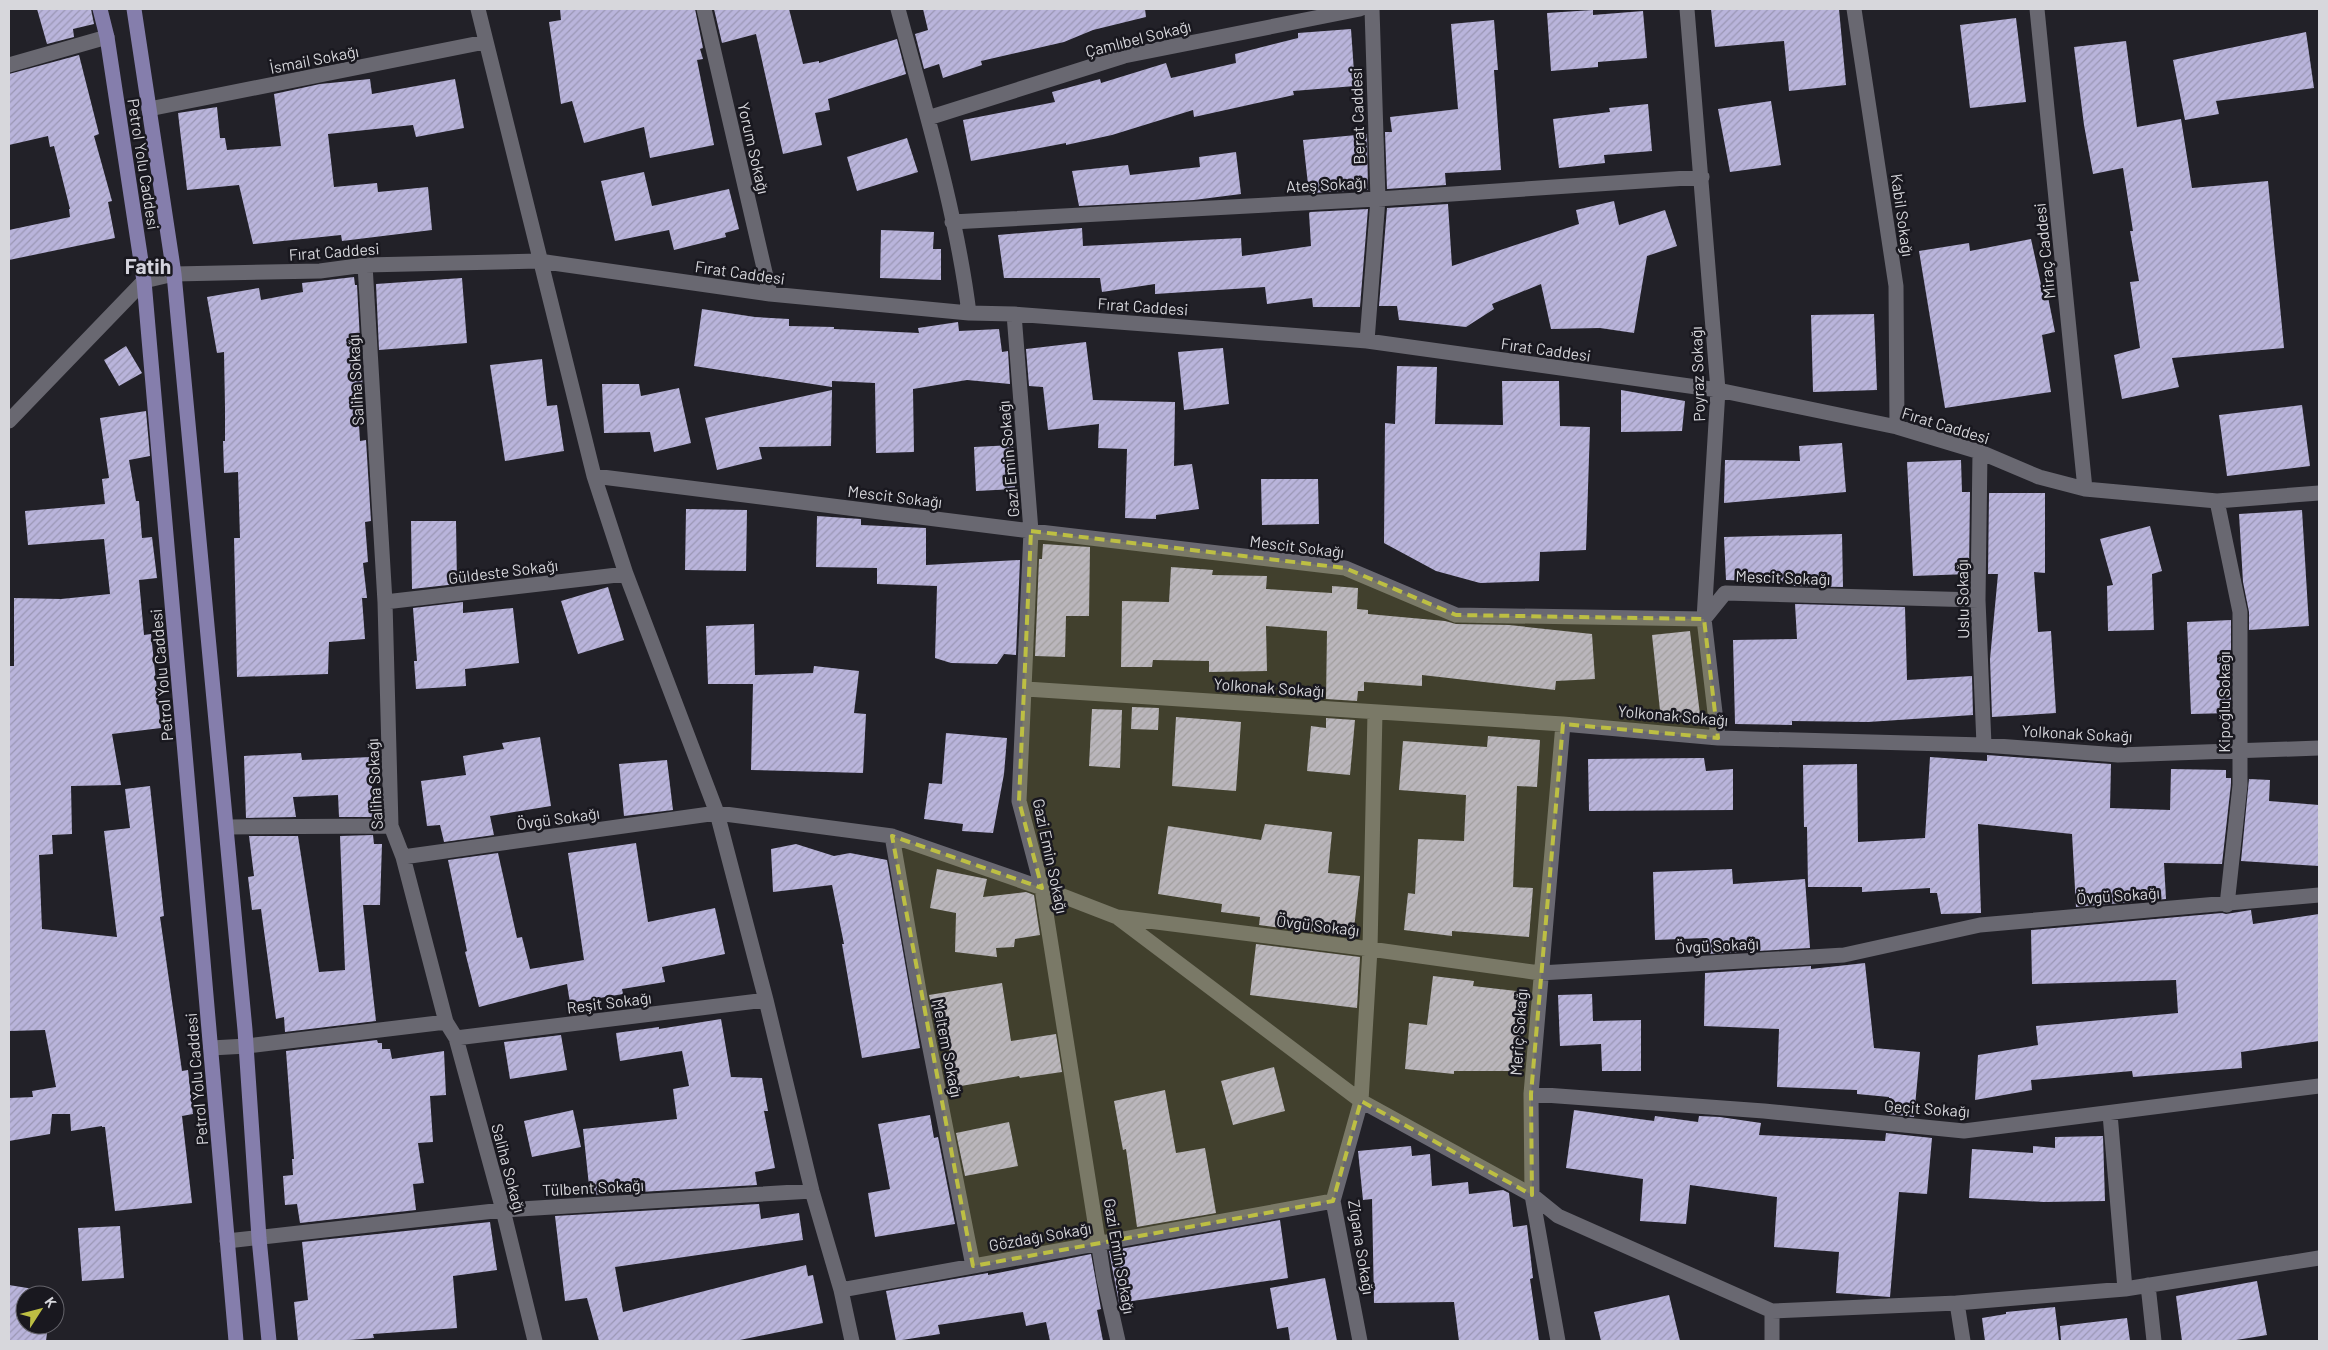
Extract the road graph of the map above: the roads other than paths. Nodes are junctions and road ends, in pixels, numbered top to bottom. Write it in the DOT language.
graph roads {
  1 [pos="100,9"];
  2 [pos="134,9"];
  3 [pos="478,9"];
  4 [pos="704,9"];
  5 [pos="898,9"];
  6 [pos="1360,9"];
  7 [pos="1372,9"];
  8 [pos="1688,9"];
  9 [pos="1854,9"];
  10 [pos="2037,9"];
  11 [pos="107,38"];
  12 [pos="485,42"];
  13 [pos="9,65"];
  14 [pos="149,109"];
  15 [pos="928,118"];
  16 [pos="1702,177"];
  17 [pos="1378,199"];
  18 [pos="952,222"];
  19 [pos="539,262"];
  20 [pos="365,265"];
  21 [pos="174,274"];
  22 [pos="144,281"];
  23 [pos="770,294"];
  24 [pos="969,313"];
  25 [pos="1014,314"];
  26 [pos="1367,341"];
  27 [pos="1718,390"];
  28 [pos="9,421"];
  29 [pos="1897,428"];
  30 [pos="1980,452"];
  31 [pos="594,476"];
  32 [pos="2085,489"];
  33 [pos="2319,494"];
  34 [pos="2217,501"];
  35 [pos="1031,531"];
  36 [pos="626,574"];
  37 [pos="1978,600"];
  38 [pos="385,602"];
  39 [pos="1704,619"];
  40 [pos="1026,689"];
  41 [pos="1375,712"];
  42 [pos="1563,724"];
  43 [pos="1718,738"];
  44 [pos="1984,745"];
  45 [pos="2319,748"];
  46 [pos="2241,750"];
  47 [pos="717,813"];
  48 [pos="391,826"];
  49 [pos="227,827"];
  50 [pos="892,836"];
  51 [pos="404,857"];
  52 [pos="1042,888"];
  53 [pos="2319,895"];
  54 [pos="2227,905"];
  55 [pos="1117,917"];
  56 [pos="1370,949"];
  57 [pos="1540,973"];
  58 [pos="766,1000"];
  59 [pos="446,1022"];
  60 [pos="456,1038"];
  61 [pos="247,1046"];
  62 [pos="210,1048"];
  63 [pos="2319,1086"];
  64 [pos="1531,1094"];
  65 [pos="1361,1101"];
  66 [pos="2110,1114"];
  67 [pos="812,1192"];
  68 [pos="1532,1195"];
  69 [pos="1334,1202"];
  70 [pos="503,1210"];
  71 [pos="259,1238"];
  72 [pos="227,1241"];
  73 [pos="1099,1243"];
  74 [pos="2319,1258"];
  75 [pos="973,1266"];
  76 [pos="2148,1285"];
  77 [pos="2125,1289"];
  78 [pos="841,1290"];
  79 [pos="1957,1303"];
  80 [pos="1772,1311"];
  81 [pos="236,1341"];
  82 [pos="269,1341"];
  83 [pos="535,1341"];
  84 [pos="852,1341"];
  85 [pos="1118,1341"];
  86 [pos="1360,1341"];
  87 [pos="1558,1341"];
  88 [pos="1772,1341"];
  89 [pos="1962,1341"];
  90 [pos="2154,1341"];
  1 -- 11 [label="main road, Petrol Yolu Caddesi"];
  2 -- 14 [label="main road, Petrol Yolu Caddesi"];
  3 -- 12 [label="street"];
  4 -- 23 [label="street, Yorum Sokağı"];
  5 -- 15 [label="street"];
  6 -- 15 [label="street, Çamlıbel Sokağı"];
  7 -- 17 [label="street, Berat Caddesi"];
  8 -- 16 [label="street, Poyraz Sokağı"];
  9 -- 29 [label="street, Kabil Sokağı"];
  10 -- 32 [label="street, Miraç Caddesi"];
  11 -- 13 [label="street"];
  11 -- 22 [label="main road, Petrol Yolu Caddesi"];
  12 -- 14 [label="street, İsmail Sokağı"];
  12 -- 19 [label="street"];
  14 -- 21 [label="main road, Petrol Yolu Caddesi"];
  15 -- 18 [label="street"];
  16 -- 17 [label="street, Ateş Sokağı"];
  16 -- 27 [label="street, Poyraz Sokağı"];
  17 -- 18 [label="street, Ateş Sokağı"];
  17 -- 26 [label="street, Berat Caddesi"];
  18 -- 24 [label="street"];
  19 -- 20 [label="street, Fırat Caddesi"];
  19 -- 23 [label="street, Fırat Caddesi"];
  19 -- 31 [label="street"];
  20 -- 21 [label="street, Fırat Caddesi"];
  20 -- 38 [label="street, Saliha Sokağı"];
  21 -- 22 [label="street, Fırat Caddesi"];
  21 -- 49 [label="main road, Petrol Yolu Caddesi"];
  22 -- 28 [label="street"];
  22 -- 62 [label="main road, Petrol Yolu Caddesi"];
  23 -- 24 [label="street, Fırat Caddesi"];
  24 -- 25 [label="street, Fırat Caddesi"];
  25 -- 26 [label="street, Fırat Caddesi"];
  25 -- 35 [label="street, Gazi Emin Sokağı"];
  26 -- 27 [label="street, Fırat Caddesi"];
  27 -- 29 [label="street, Fırat Caddesi"];
  27 -- 39 [label="street, Poyraz Sokağı"];
  29 -- 30 [label="street, Fırat Caddesi"];
  30 -- 32 [label="street, Fırat Caddesi"];
  30 -- 37 [label="street, Uslu Sokağı"];
  31 -- 35 [label="street, Mescit Sokağı"];
  31 -- 36 [label="street"];
  32 -- 34 [label="street, Fırat Caddesi"];
  33 -- 34 [label="street, Fırat Caddesi"];
  34 -- 46 [label="street, Kipoğlu Sokağı"];
  35 -- 39 [label="street, Mescit Sokağı"];
  35 -- 40 [label="street, Gazi Emin Sokağı"];
  36 -- 38 [label="street, Güldeste Sokağı"];
  36 -- 47 [label="street"];
  37 -- 39 [label="street, Mescit Sokağı"];
  37 -- 44 [label="street, Uslu Sokağı"];
  38 -- 48 [label="street, Saliha Sokağı"];
  39 -- 43 [label="street, Poyraz Sokağı"];
  40 -- 41 [label="street, Yolkonak Sokağı"];
  40 -- 52 [label="street, Gazi Emin Sokağı"];
  41 -- 42 [label="street, Yolkonak Sokağı"];
  41 -- 56 [label="street, Zigana Sokağı"];
  42 -- 43 [label="street, Yolkonak Sokağı"];
  42 -- 57 [label="street, Meriç Sokağı"];
  43 -- 44 [label="street, Yolkonak Sokağı"];
  44 -- 46 [label="street, Yolkonak Sokağı"];
  45 -- 46 [label="street, Yolkonak Sokağı"];
  46 -- 54 [label="street, Kipoğlu Sokağı"];
  47 -- 50 [label="street, Övgü Sokağı"];
  47 -- 51 [label="street, Övgü Sokağı"];
  47 -- 58 [label="street"];
  48 -- 49 [label="street"];
  48 -- 51 [label="street, Saliha Sokağı"];
  49 -- 61 [label="main road, Petrol Yolu Caddesi"];
  50 -- 52 [label="street, Övgü Sokağı"];
  50 -- 75 [label="street, Meltem Sokağı"];
  51 -- 59 [label="street, Saliha Sokağı"];
  52 -- 55 [label="street, Övgü Sokağı"];
  52 -- 73 [label="street, Gazi Emin Sokağı"];
  53 -- 54 [label="street, Övgü Sokağı"];
  54 -- 57 [label="street, Övgü Sokağı"];
  55 -- 56 [label="street, Övgü Sokağı"];
  55 -- 65 [label="street"];
  56 -- 57 [label="street, Övgü Sokağı"];
  56 -- 65 [label="street, Zigana Sokağı"];
  57 -- 64 [label="street, Meriç Sokağı"];
  58 -- 60 [label="street, Reşit Sokağı"];
  58 -- 67 [label="street"];
  59 -- 60 [label="street, Saliha Sokağı"];
  59 -- 61 [label="street"];
  60 -- 70 [label="street, Saliha Sokağı"];
  61 -- 62 [label="street"];
  61 -- 71 [label="main road, Petrol Yolu Caddesi"];
  62 -- 72 [label="main road, Petrol Yolu Caddesi"];
  63 -- 66 [label="street, Geçit Sokağı"];
  64 -- 66 [label="street, Geçit Sokağı"];
  64 -- 68 [label="street, Meriç Sokağı"];
  65 -- 68 [label="street"];
  65 -- 69 [label="street, Zigana Sokağı"];
  66 -- 77 [label="street"];
  67 -- 70 [label="street, Tülbent Sokağı"];
  67 -- 78 [label="street"];
  68 -- 80 [label="street"];
  68 -- 87 [label="street, Meriç Sokağı"];
  69 -- 73 [label="street, Gözdağı Sokağı"];
  69 -- 86 [label="street, Zigana Sokağı"];
  70 -- 71 [label="street, Tülbent Sokağı"];
  70 -- 83 [label="street, Saliha Sokağı"];
  71 -- 72 [label="street, Tülbent Sokağı"];
  71 -- 82 [label="main road, Petrol Yolu Caddesi"];
  72 -- 81 [label="main road, Petrol Yolu Caddesi"];
  73 -- 75 [label="street, Gözdağı Sokağı"];
  73 -- 85 [label="street, Gazi Emin Sokağı"];
  74 -- 76 [label="street"];
  75 -- 78 [label="street, Gözdağı Sokağı"];
  76 -- 77 [label="street"];
  76 -- 90 [label="street"];
  77 -- 79 [label="street"];
  78 -- 84 [label="street"];
  79 -- 80 [label="street"];
  79 -- 89 [label="street"];
  80 -- 88 [label="street"];
}
